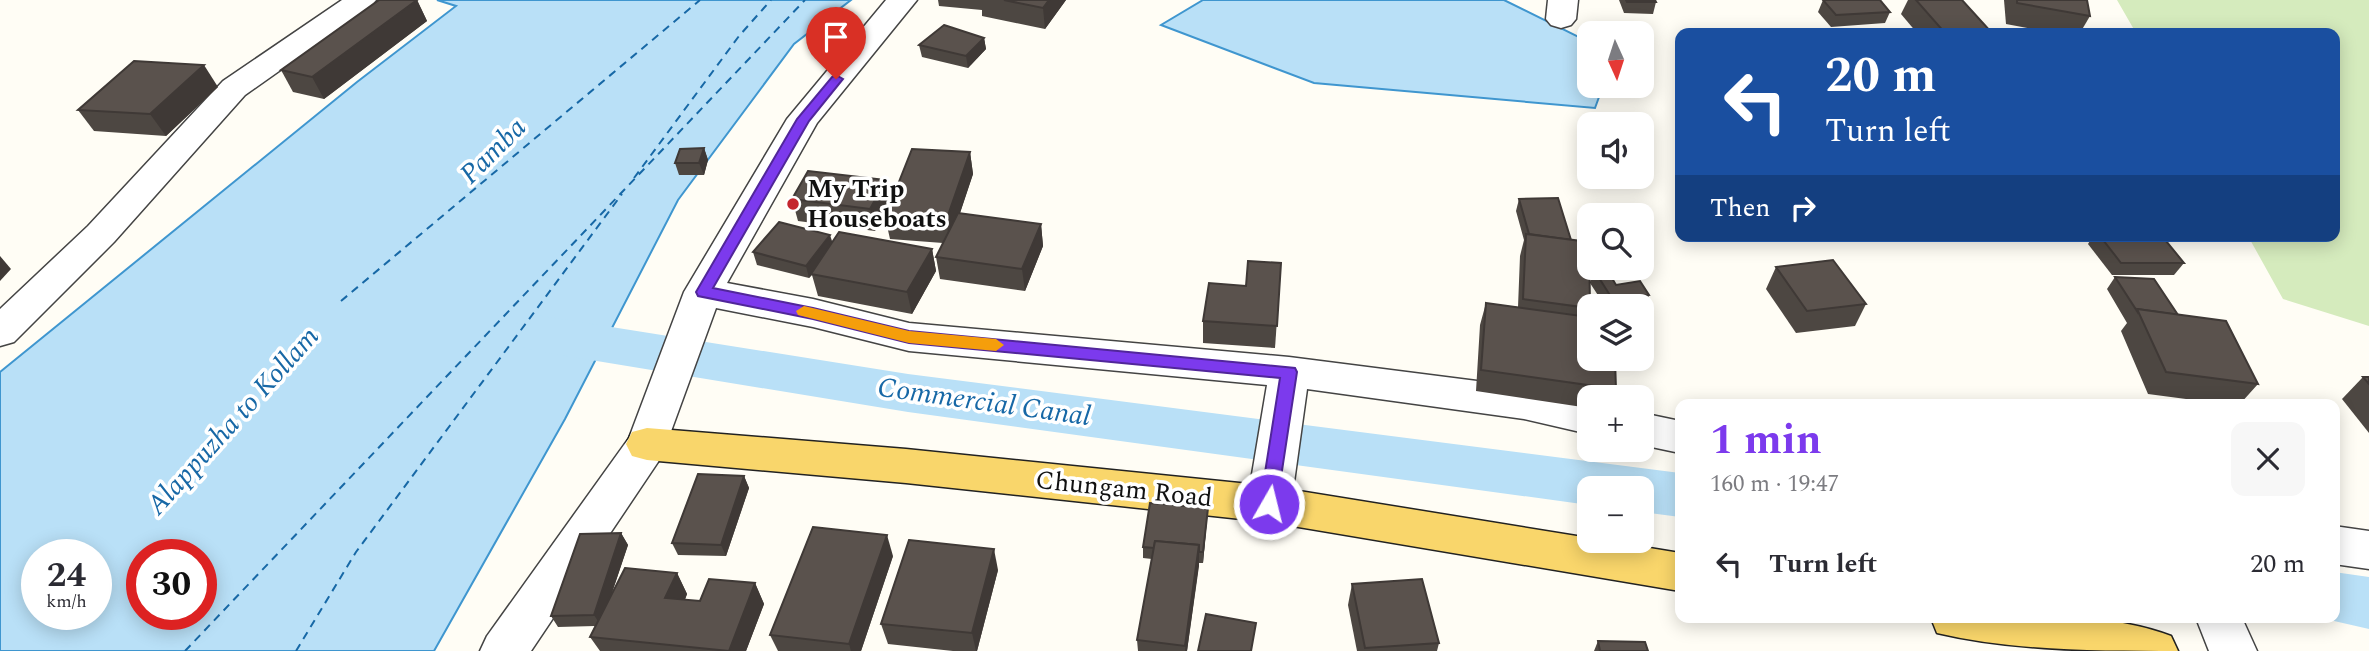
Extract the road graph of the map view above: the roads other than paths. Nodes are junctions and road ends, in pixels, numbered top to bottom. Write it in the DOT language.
graph roads {
  1 [pos="361,0"];
  2 [pos="902,0"];
  3 [pos="701,298"];
  4 [pos="0,332"];
  5 [pos="1289,372"];
  6 [pos="1577,415"];
  7 [pos="653,428"];
  8 [pos="1654,432"];
  9 [pos="1675,436"];
  10 [pos="1269,504"];
  11 [pos="2340,546"];
  12 [pos="2369,550"];
  13 [pos="1675,571"];
  14 [pos="1984,623"];
  15 [pos="2221,623"];
  16 [pos="503,651"];
  17 [pos="2154,651"];
  18 [pos="2232,651"];
  1 -- 4 [label="street"];
  2 -- 3 [label="street"];
  3 -- 5 [label="street"];
  3 -- 7 [label="street"];
  5 -- 6 [label="street"];
  5 -- 10 [label="street"];
  7 -- 10 [label="main road, Chungam Road"];
  7 -- 16 [label="street"];
  8 -- 9 [label="street"];
  10 -- 13 [label="main road, Chungam Road"];
  11 -- 12 [label="street"];
  14 -- 17 [label="main road"];
  15 -- 18 [label="street"];
}
